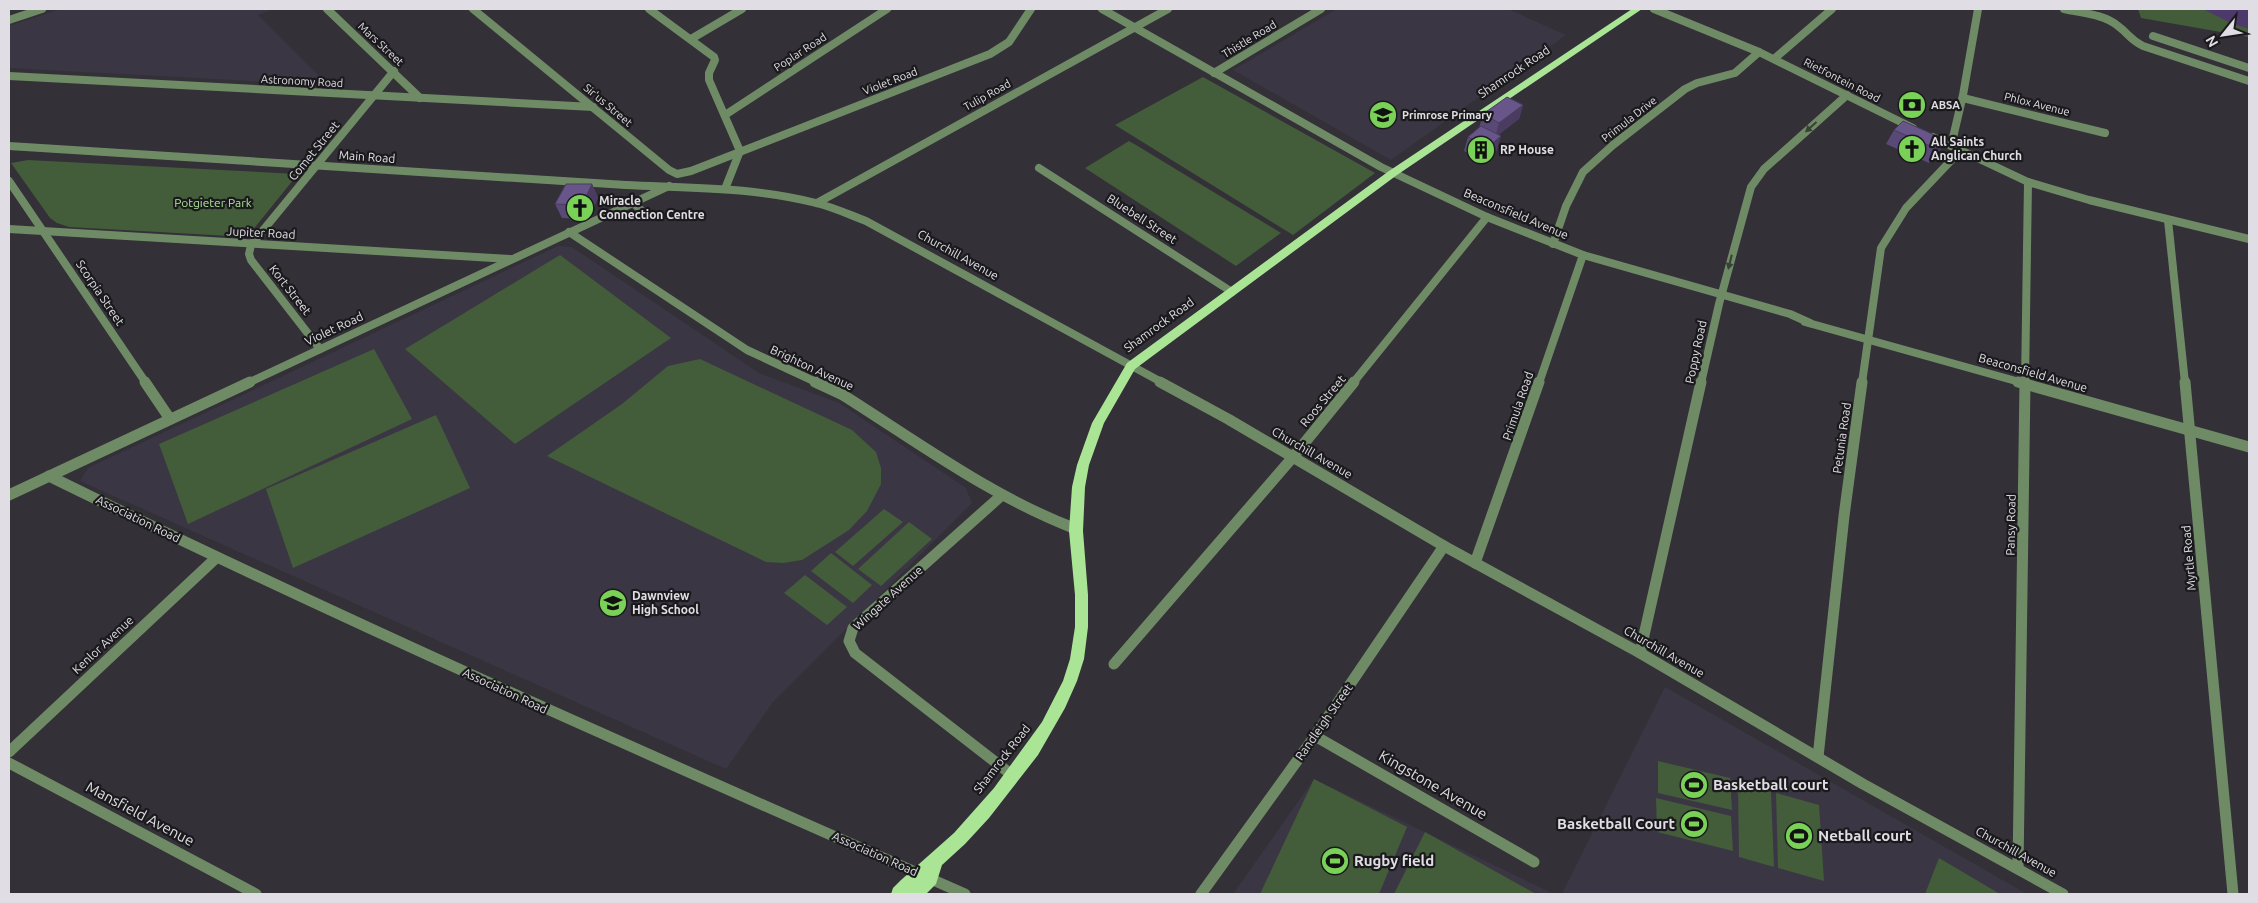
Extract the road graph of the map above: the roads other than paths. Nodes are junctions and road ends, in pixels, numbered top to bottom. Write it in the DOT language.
graph roads {
  1 [pos="42,9"];
  2 [pos="327,9"];
  3 [pos="472,9"];
  4 [pos="649,9"];
  5 [pos="742,9"];
  6 [pos="887,9"];
  7 [pos="1031,9"];
  8 [pos="1102,9"];
  9 [pos="1168,9"];
  10 [pos="1321,9"];
  11 [pos="1638,9"];
  12 [pos="1654,9"];
  13 [pos="1832,9"];
  14 [pos="1978,9"];
  15 [pos="2064,9"];
  16 [pos="9,20"];
  17 [pos="1135,27"];
  18 [pos="2153,36"];
  19 [pos="691,39"];
  20 [pos="1759,52"];
  21 [pos="1774,59"];
  22 [pos="2249,68"];
  23 [pos="394,71"];
  24 [pos="1214,73"];
  25 [pos="9,76"];
  26 [pos="2249,80"];
  27 [pos="1847,95"];
  28 [pos="373,96"];
  29 [pos="420,98"];
  30 [pos="1963,98"];
  31 [pos="593,107"];
  32 [pos="725,114"];
  33 [pos="2105,133"];
  34 [pos="9,146"];
  35 [pos="1955,149"];
  36 [pos="740,152"];
  37 [pos="318,165"];
  38 [pos="1039,168"];
  39 [pos="1393,173"];
  40 [pos="9,181"];
  41 [pos="2028,182"];
  42 [pos="670,186"];
  43 [pos="725,189"];
  44 [pos="633,203"];
  45 [pos="817,203"];
  46 [pos="641,210"];
  47 [pos="1487,217"];
  48 [pos="2168,220"];
  49 [pos="9,229"];
  50 [pos="42,230"];
  51 [pos="569,232"];
  52 [pos="2249,239"];
  53 [pos="1554,244"];
  54 [pos="251,245"];
  55 [pos="1583,255"];
  56 [pos="511,259"];
  57 [pos="1232,292"];
  58 [pos="1721,297"];
  59 [pos="1868,340"];
  60 [pos="320,349"];
  61 [pos="1132,366"];
  62 [pos="2025,383"];
  63 [pos="170,419"];
  64 [pos="2190,430"];
  65 [pos="2249,447"];
  66 [pos="1292,457"];
  67 [pos="50,476"];
  68 [pos="9,495"];
  69 [pos="1002,495"];
  70 [pos="1076,529"];
  71 [pos="1444,546"];
  72 [pos="216,558"];
  73 [pos="1475,563"];
  74 [pos="1640,653"];
  75 [pos="1114,664"];
  76 [pos="1315,736"];
  77 [pos="9,752"];
  78 [pos="1818,757"];
  79 [pos="9,763"];
  80 [pos="1012,774"];
  81 [pos="1534,862"];
  82 [pos="2018,869"];
  83 [pos="924,876"];
  84 [pos="256,894"];
  85 [pos="899,894"];
  86 [pos="916,894"];
  87 [pos="965,894"];
  88 [pos="1201,894"];
  89 [pos="2063,894"];
  90 [pos="2233,894"];
  1 -- 16 [label="street"];
  2 -- 23 [label="street, Mars Street"];
  3 -- 31 [label="street, Sir'us Street"];
  4 -- 19 [label="street"];
  5 -- 19 [label="street"];
  6 -- 32 [label="street, Poplar Road"];
  7 -- 36 [label="street, Violet Road"];
  8 -- 17 [label="street, Beaconsfield Avenue"];
  9 -- 17 [label="street, Tulip Road"];
  10 -- 24 [label="street, Thistle Road"];
  11 -- 39 [label="main road, Shamrock Road"];
  12 -- 20 [label="street, Rietfontein Road"];
  13 -- 21 [label="street"];
  14 -- 30 [label="street"];
  15 -- 26 [label="street"];
  17 -- 24 [label="street, Beaconsfield Avenue"];
  17 -- 45 [label="street, Tulip Road"];
  18 -- 22 [label="street"];
  19 -- 32 [label="street"];
  20 -- 21 [label="street, Rietfontein Road"];
  20 -- 53 [label="street, Primula Drive"];
  21 -- 27 [label="street, Rietfontein Road"];
  23 -- 28 [label="street, Comet Street"];
  23 -- 29 [label="street, Mars Street"];
  24 -- 39 [label="street, Beaconsfield Avenue"];
  25 -- 28 [label="street, Astronomy Road"];
  27 -- 35 [label="street, Rietfontein Road"];
  27 -- 58 [label="street, Poppy Road, one-way"];
  28 -- 29 [label="street, Astronomy Road"];
  28 -- 37 [label="street, Comet Street"];
  29 -- 31 [label="street, Astronomy Road"];
  30 -- 33 [label="street, Phlox Avenue"];
  30 -- 35 [label="street"];
  31 -- 36 [label="street, Sir'us Street"];
  32 -- 36 [label="street"];
  34 -- 37 [label="street, Main Road"];
  35 -- 41 [label="street, Rietfontein Road"];
  35 -- 59 [label="street, Petunia Road"];
  36 -- 43 [label="street"];
  37 -- 42 [label="street, Main Road"];
  37 -- 54 [label="street, Comet Street"];
  38 -- 57 [label="street, Bluebell Street"];
  39 -- 47 [label="street, Beaconsfield Avenue"];
  39 -- 57 [label="main road, Shamrock Road"];
  40 -- 50 [label="street, Scorpia Street"];
  41 -- 48 [label="street, Rietfontein Road"];
  41 -- 62 [label="street, Pansy Road"];
  42 -- 43 [label="street, Main Road"];
  42 -- 44 [label="street, Violet Road"];
  43 -- 45 [label="street, Churchill Avenue"];
  44 -- 46 [label="street"];
  44 -- 51 [label="street, Violet Road"];
  45 -- 61 [label="street, Churchill Avenue"];
  47 -- 53 [label="street, Beaconsfield Avenue"];
  47 -- 66 [label="street, Roos Street"];
  48 -- 52 [label="street, Rietfontein Road"];
  48 -- 64 [label="street, Myrtle Road"];
  49 -- 50 [label="street, Jupiter Road"];
  50 -- 54 [label="street, Jupiter Road"];
  50 -- 63 [label="street, Scorpia Street"];
  51 -- 56 [label="street, Violet Road"];
  51 -- 69 [label="street, Brighton Avenue"];
  53 -- 55 [label="street, Beaconsfield Avenue"];
  54 -- 56 [label="street, Jupiter Road"];
  54 -- 60 [label="street, Kort Street"];
  55 -- 58 [label="street, Beaconsfield Avenue"];
  55 -- 73 [label="street, Primula Road"];
  56 -- 60 [label="street, Violet Road"];
  57 -- 61 [label="main road, Shamrock Road"];
  58 -- 59 [label="street, Beaconsfield Avenue"];
  58 -- 74 [label="street, Poppy Road"];
  59 -- 62 [label="street, Beaconsfield Avenue"];
  59 -- 78 [label="street, Petunia Road"];
  60 -- 63 [label="street, Violet Road"];
  61 -- 66 [label="street, Churchill Avenue"];
  61 -- 70 [label="main road, Shamrock Road"];
  62 -- 64 [label="street, Beaconsfield Avenue"];
  62 -- 82 [label="street, Pansy Road"];
  63 -- 67 [label="street, Violet Road"];
  64 -- 65 [label="street, Beaconsfield Avenue"];
  64 -- 90 [label="street, Myrtle Road"];
  66 -- 71 [label="street, Churchill Avenue"];
  66 -- 75 [label="street, Roos Street"];
  67 -- 68 [label="street, Violet Road"];
  67 -- 72 [label="street, Association Road"];
  69 -- 70 [label="street, Brighton Avenue"];
  69 -- 80 [label="street, Wingate Avenue"];
  70 -- 80 [label="main road, Shamrock Road"];
  71 -- 73 [label="street, Churchill Avenue"];
  71 -- 76 [label="street, Randleigh Street"];
  72 -- 77 [label="street, Kenlor Avenue"];
  72 -- 83 [label="street, Association Road"];
  73 -- 74 [label="street, Churchill Avenue"];
  74 -- 78 [label="street, Churchill Avenue"];
  76 -- 81 [label="street, Kingstone Avenue"];
  76 -- 88 [label="street, Randleigh Street"];
  78 -- 82 [label="street, Churchill Avenue"];
  79 -- 84 [label="street, Mansfield Avenue"];
  80 -- 83 [label="main road, Shamrock Road"];
  82 -- 89 [label="street, Churchill Avenue"];
  83 -- 85 [label="main road, Shamrock Road"];
  83 -- 86 [label="main road, Shamrock Road"];
  83 -- 87 [label="street, Association Road"];
}
